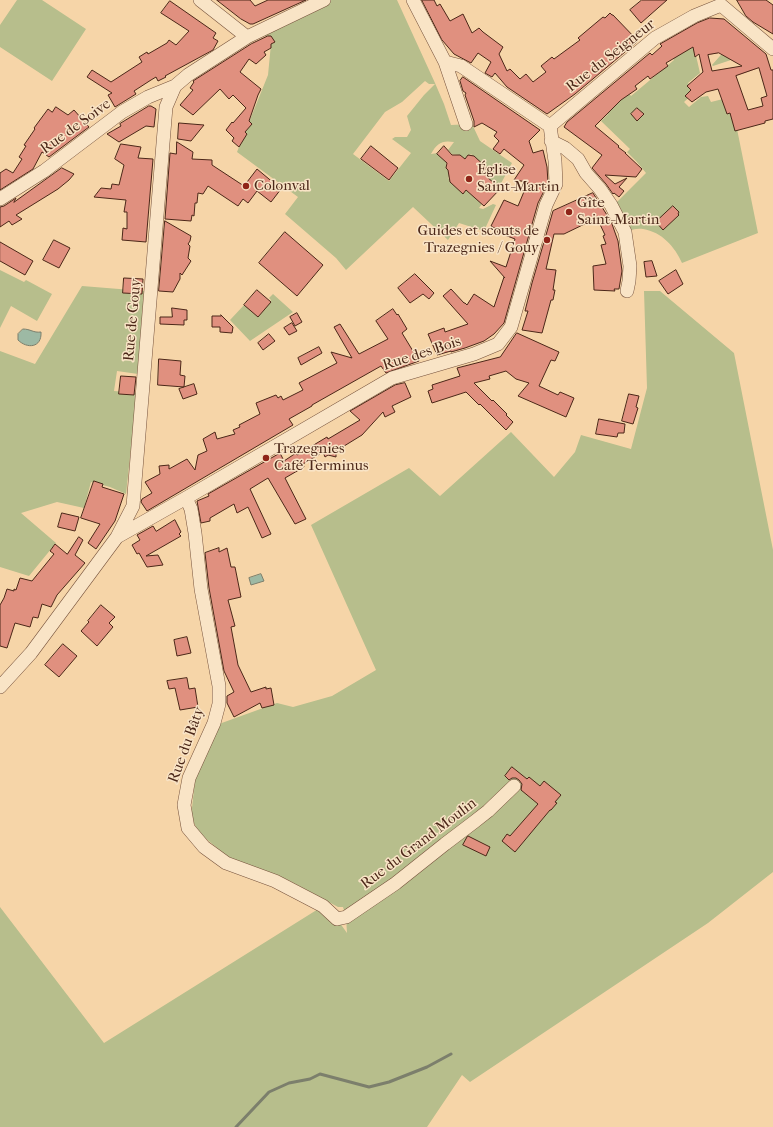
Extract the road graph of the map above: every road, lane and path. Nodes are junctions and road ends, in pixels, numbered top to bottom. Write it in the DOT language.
graph roads {
  1 [pos="200,0"];
  2 [pos="324,0"];
  3 [pos="413,0"];
  4 [pos="722,2"];
  5 [pos="247,37"];
  6 [pos="773,49"];
  7 [pos="445,62"];
  8 [pos="174,86"];
  9 [pos="466,124"];
  10 [pos="550,126"];
  11 [pos="551,141"];
  12 [pos="0,199"];
  13 [pos="627,291"];
  14 [pos="186,498"];
  15 [pos="117,537"];
  16 [pos="0,687"];
  17 [pos="514,786"];
  18 [pos="337,919"];
  1 -- 5 [label="street"];
  2 -- 5 [label="street"];
  3 -- 7 [label="street"];
  4 -- 6 [label="street, Rue du Seigneur"];
  4 -- 10 [label="street, Rue du Seigneur"];
  5 -- 8 [label="street"];
  7 -- 9 [label="street"];
  7 -- 10 [label="street"];
  8 -- 12 [label="street, Rue de Soive"];
  8 -- 15 [label="street, Rue de Gouy"];
  10 -- 11 [label="street, Rue des Bois"];
  11 -- 13 [label="street"];
  11 -- 14 [label="street, Rue des Bois"];
  14 -- 15 [label="street, Rue des Bois"];
  14 -- 18 [label="street, Rue du Bâty"];
  15 -- 16 [label="street, Rue de Gouy"];
  17 -- 18 [label="street, Rue du Grand Moulin"];
}
